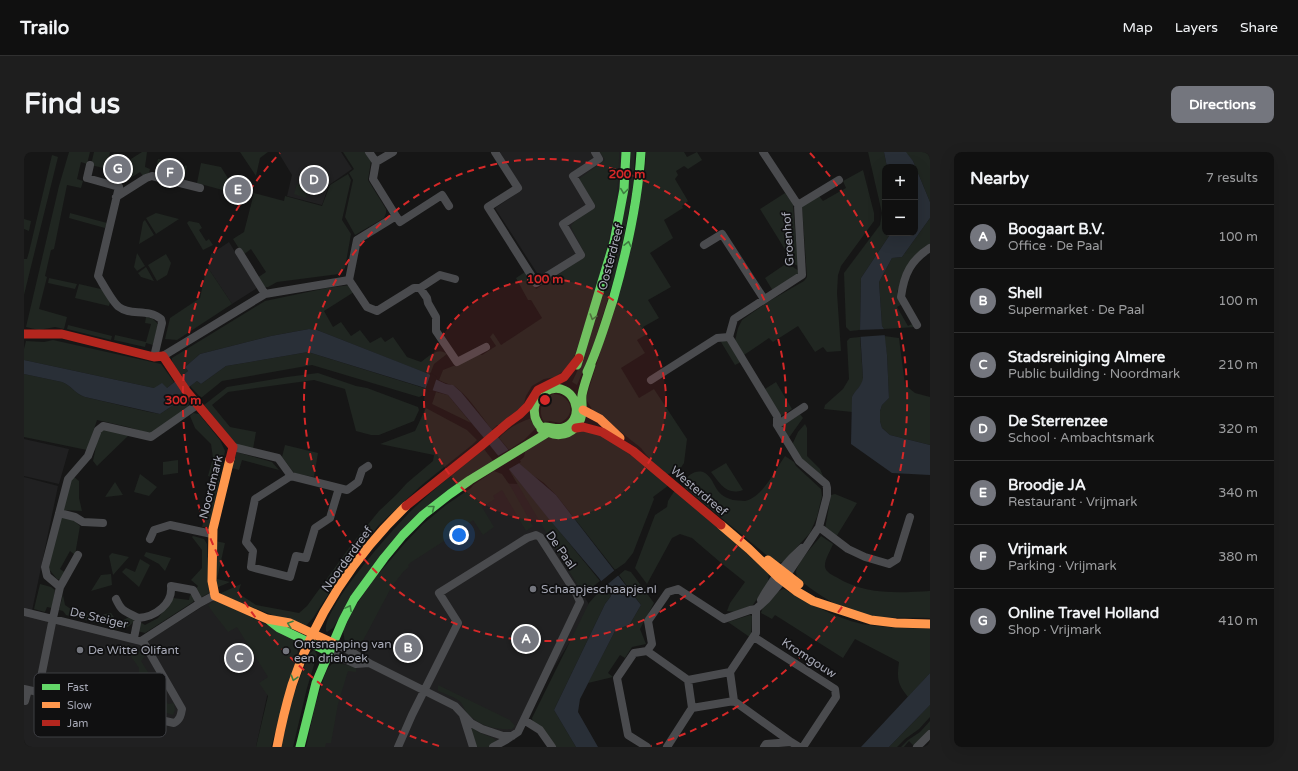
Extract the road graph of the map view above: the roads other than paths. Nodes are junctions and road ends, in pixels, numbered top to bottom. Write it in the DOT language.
graph roads {
  1 [pos="369,152"];
  2 [pos="393,152"];
  3 [pos="495,152"];
  4 [pos="595,152"];
  5 [pos="626,152"];
  6 [pos="641,152"];
  7 [pos="763,152"];
  8 [pos="376,162"];
  9 [pos="90,165"];
  10 [pos="840,180"];
  11 [pos="200,188"];
  12 [pos="116,197"];
  13 [pos="798,205"];
  14 [pos="449,206"];
  15 [pos="396,216"];
  16 [pos="704,245"];
  17 [pos="930,248"];
  18 [pos="239,252"];
  19 [pos="455,279"];
  20 [pos="349,280"];
  21 [pos="420,288"];
  22 [pos="265,294"];
  23 [pos="764,299"];
  24 [pos="918,325"];
  25 [pos="24,334"];
  26 [pos="729,337"];
  27 [pos="486,347"];
  28 [pos="163,356"];
  29 [pos="154,357"];
  30 [pos="579,358"];
  31 [pos="651,380"];
  32 [pos="560,389"];
  33 [pos="197,405"];
  34 [pos="580,407"];
  35 [pos="804,407"];
  36 [pos="531,409"];
  37 [pos="777,425"];
  38 [pos="576,428"];
  39 [pos="544,431"];
  40 [pos="233,446"];
  41 [pos="633,451"];
  42 [pos="368,466"];
  43 [pos="291,476"];
  44 [pos="339,488"];
  45 [pos="59,513"];
  46 [pos="910,517"];
  47 [pos="103,523"];
  48 [pos="819,527"];
  49 [pos="212,534"];
  50 [pos="150,539"];
  51 [pos="78,555"];
  52 [pos="781,576"];
  53 [pos="60,587"];
  54 [pos="216,596"];
  55 [pos="116,599"];
  56 [pos="200,603"];
  57 [pos="756,609"];
  58 [pos="24,612"];
  59 [pos="52,618"];
  60 [pos="138,618"];
  61 [pos="930,624"];
  62 [pos="754,637"];
  63 [pos="311,638"];
  64 [pos="137,640"];
  65 [pos="331,647"];
  66 [pos="647,650"];
  67 [pos="730,672"];
  68 [pos="42,673"];
  69 [pos="161,673"];
  70 [pos="688,680"];
  71 [pos="166,681"];
  72 [pos="26,690"];
  73 [pos="425,690"];
  74 [pos="25,701"];
  75 [pos="734,701"];
  76 [pos="692,708"];
  77 [pos="462,713"];
  78 [pos="524,720"];
  79 [pos="166,721"];
  80 [pos="930,734"];
  81 [pos="513,736"];
  82 [pos="791,742"];
  83 [pos="277,747"];
  84 [pos="300,747"];
  85 [pos="398,747"];
  86 [pos="473,747"];
  87 [pos="493,747"];
  88 [pos="552,747"];
  89 [pos="647,747"];
  90 [pos="667,747"];
  91 [pos="764,747"];
  92 [pos="799,747"];
  93 [pos="803,747"];
  94 [pos="917,747"];
  1 -- 8 [label="street"];
  2 -- 8 [label="street"];
  3 -- 4 [label="street"];
  5 -- 30 [label="main road, Oosterdreef, one-way"];
  34 -- 6 [label="main road, Oosterdreef, one-way"];
  7 -- 13 [label="street, Groenhof"];
  8 -- 15 [label="street"];
  9 -- 12 [label="street"];
  10 -- 13 [label="street, Groenhof"];
  11 -- 12 [label="street"];
  12 -- 29 [label="street"];
  13 -- 23 [label="street, Groenhof"];
  14 -- 15 [label="street"];
  15 -- 20 [label="street"];
  16 -- 23 [label="street"];
  17 -- 24 [label="street"];
  18 -- 22 [label="street"];
  19 -- 21 [label="street"];
  20 -- 21 [label="street"];
  20 -- 22 [label="street"];
  21 -- 27 [label="street"];
  22 -- 28 [label="street"];
  23 -- 26 [label="street, Groenhof"];
  25 -- 29 [label="main road"];
  26 -- 31 [label="street"];
  26 -- 37 [label="street"];
  28 -- 29 [label="main road"];
  28 -- 33 [label="main road"];
  30 -- 32 [label="main road, Oosterdreef"];
  30 -- 36 [label="main road, Oosterdreef"];
  32 -- 34 [label="main road"];
  32 -- 36 [label="main road"];
  33 -- 40 [label="main road"];
  33 -- 45 [label="street"];
  34 -- 38 [label="main road"];
  34 -- 39 [label="main road"];
  34 -- 41 [label="main road, Westerdreef"];
  35 -- 37 [label="street"];
  36 -- 39 [label="main road"];
  36 -- 63 [label="main road, Noorderdreef"];
  37 -- 48 [label="street"];
  38 -- 39 [label="main road"];
  38 -- 41 [label="main road, Westerdreef"];
  65 -- 39 [label="main road, one-way"];
  40 -- 43 [label="street"];
  40 -- 49 [label="main road, Noordmark"];
  41 -- 52 [label="main road, Westerdreef"];
  42 -- 44 [label="street"];
  43 -- 44 [label="street"];
  43 -- 44 [label="street"];
  45 -- 47 [label="street"];
  45 -- 53 [label="street"];
  46 -- 48 [label="street"];
  48 -- 52 [label="street"];
  49 -- 50 [label="street, Noordmark"];
  49 -- 54 [label="main road, Noordmark"];
  51 -- 53 [label="street"];
  52 -- 57 [label="street"];
  52 -- 61 [label="main road, Westerdreef"];
  53 -- 59 [label="street"];
  54 -- 56 [label="street, De Steiger"];
  54 -- 63 [label="main road"];
  55 -- 60 [label="street"];
  56 -- 60 [label="street"];
  56 -- 64 [label="street, De Steiger"];
  57 -- 62 [label="street"];
  57 -- 66 [label="street"];
  58 -- 59 [label="street, De Steiger"];
  59 -- 64 [label="street, De Steiger"];
  59 -- 68 [label="street, De Steiger"];
  60 -- 64 [label="street"];
  62 -- 67 [label="street"];
  62 -- 93 [label="street, Kromgouw"];
  63 -- 65 [label="main road"];
  63 -- 83 [label="main road, Noorderdreef, one-way"];
  64 -- 69 [label="street, De Steiger"];
  65 -- 73 [label="street"];
  65 -- 84 [label="main road"];
  66 -- 70 [label="street"];
  66 -- 89 [label="street"];
  67 -- 70 [label="street"];
  67 -- 75 [label="street"];
  70 -- 76 [label="street"];
  71 -- 79 [label="street, De Steiger"];
  72 -- 74 [label="street, De Steiger"];
  73 -- 77 [label="street"];
  73 -- 78 [label="street, De Paal"];
  73 -- 85 [label="street, De Paal"];
  75 -- 76 [label="street"];
  75 -- 82 [label="street"];
  76 -- 90 [label="street"];
  77 -- 81 [label="street"];
  77 -- 86 [label="street"];
  78 -- 81 [label="street, De Paal"];
  78 -- 88 [label="street"];
  80 -- 94 [label="street"];
  81 -- 87 [label="street, De Paal"];
  82 -- 91 [label="street"];
  82 -- 92 [label="street"];
}
